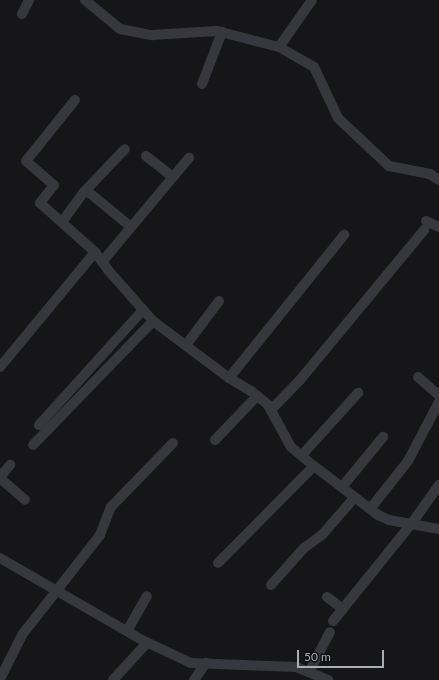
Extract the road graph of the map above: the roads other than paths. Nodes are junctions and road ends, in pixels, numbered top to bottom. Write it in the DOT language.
graph roads {
  1 [pos="29,0"];
  2 [pos="86,0"];
  3 [pos="312,0"];
  4 [pos="22,14"];
  5 [pos="222,32"];
  6 [pos="279,47"];
  7 [pos="202,84"];
  8 [pos="75,100"];
  9 [pos="125,149"];
  10 [pos="146,156"];
  11 [pos="189,158"];
  12 [pos="173,177"];
  13 [pos="439,180"];
  14 [pos="86,190"];
  15 [pos="62,222"];
  16 [pos="131,227"];
  17 [pos="439,227"];
  18 [pos="344,235"];
  19 [pos="95,252"];
  20 [pos="102,262"];
  21 [pos="219,301"];
  22 [pos="143,310"];
  23 [pos="153,321"];
  24 [pos="186,345"];
  25 [pos="0,368"];
  26 [pos="418,377"];
  27 [pos="228,378"];
  28 [pos="358,393"];
  29 [pos="439,395"];
  30 [pos="257,396"];
  31 [pos="439,402"];
  32 [pos="271,410"];
  33 [pos="39,425"];
  34 [pos="383,437"];
  35 [pos="215,440"];
  36 [pos="173,443"];
  37 [pos="33,445"];
  38 [pos="302,455"];
  39 [pos="10,465"];
  40 [pos="314,466"];
  41 [pos="0,477"];
  42 [pos="439,485"];
  43 [pos="342,487"];
  44 [pos="354,498"];
  45 [pos="25,500"];
  46 [pos="370,509"];
  47 [pos="412,522"];
  48 [pos="439,529"];
  49 [pos="0,558"];
  50 [pos="218,563"];
  51 [pos="271,585"];
  52 [pos="58,590"];
  53 [pos="147,596"];
  54 [pos="327,597"];
  55 [pos="343,609"];
  56 [pos="127,631"];
  57 [pos="147,643"];
  58 [pos="206,663"];
  59 [pos="309,672"];
  60 [pos="0,679"];
  61 [pos="113,680"];
  62 [pos="194,680"];
  63 [pos="329,680"];
  1 -- 4 [label="street"];
  2 -- 5 [label="street"];
  3 -- 6 [label="street"];
  5 -- 6 [label="street"];
  5 -- 7 [label="street"];
  6 -- 13 [label="street"];
  8 -- 15 [label="street"];
  9 -- 14 [label="street"];
  10 -- 12 [label="street"];
  11 -- 12 [label="street"];
  12 -- 16 [label="street"];
  14 -- 15 [label="street"];
  14 -- 16 [label="street"];
  15 -- 19 [label="street"];
  16 -- 20 [label="street"];
  17 -- 32 [label="street"];
  18 -- 27 [label="street"];
  19 -- 20 [label="street"];
  19 -- 25 [label="street"];
  20 -- 22 [label="street"];
  21 -- 24 [label="street"];
  22 -- 23 [label="street"];
  22 -- 33 [label="street"];
  23 -- 24 [label="street"];
  23 -- 37 [label="street"];
  24 -- 27 [label="street"];
  26 -- 29 [label="street"];
  27 -- 30 [label="street"];
  28 -- 38 [label="street"];
  30 -- 32 [label="street"];
  30 -- 35 [label="street"];
  31 -- 46 [label="street"];
  32 -- 38 [label="street"];
  34 -- 43 [label="street"];
  36 -- 52 [label="street"];
  38 -- 40 [label="street"];
  39 -- 41 [label="street"];
  40 -- 43 [label="street"];
  40 -- 50 [label="street"];
  41 -- 45 [label="street"];
  42 -- 47 [label="street"];
  43 -- 44 [label="street"];
  44 -- 46 [label="street"];
  44 -- 51 [label="street"];
  46 -- 47 [label="street"];
  47 -- 48 [label="street"];
  47 -- 55 [label="street"];
  49 -- 52 [label="street"];
  52 -- 56 [label="street"];
  52 -- 60 [label="street"];
  53 -- 56 [label="street"];
  54 -- 55 [label="street"];
  55 -- 59 [label="street"];
  56 -- 57 [label="street"];
  57 -- 58 [label="street"];
  57 -- 61 [label="street"];
  58 -- 59 [label="street"];
  58 -- 62 [label="street"];
  59 -- 63 [label="street"];
}
